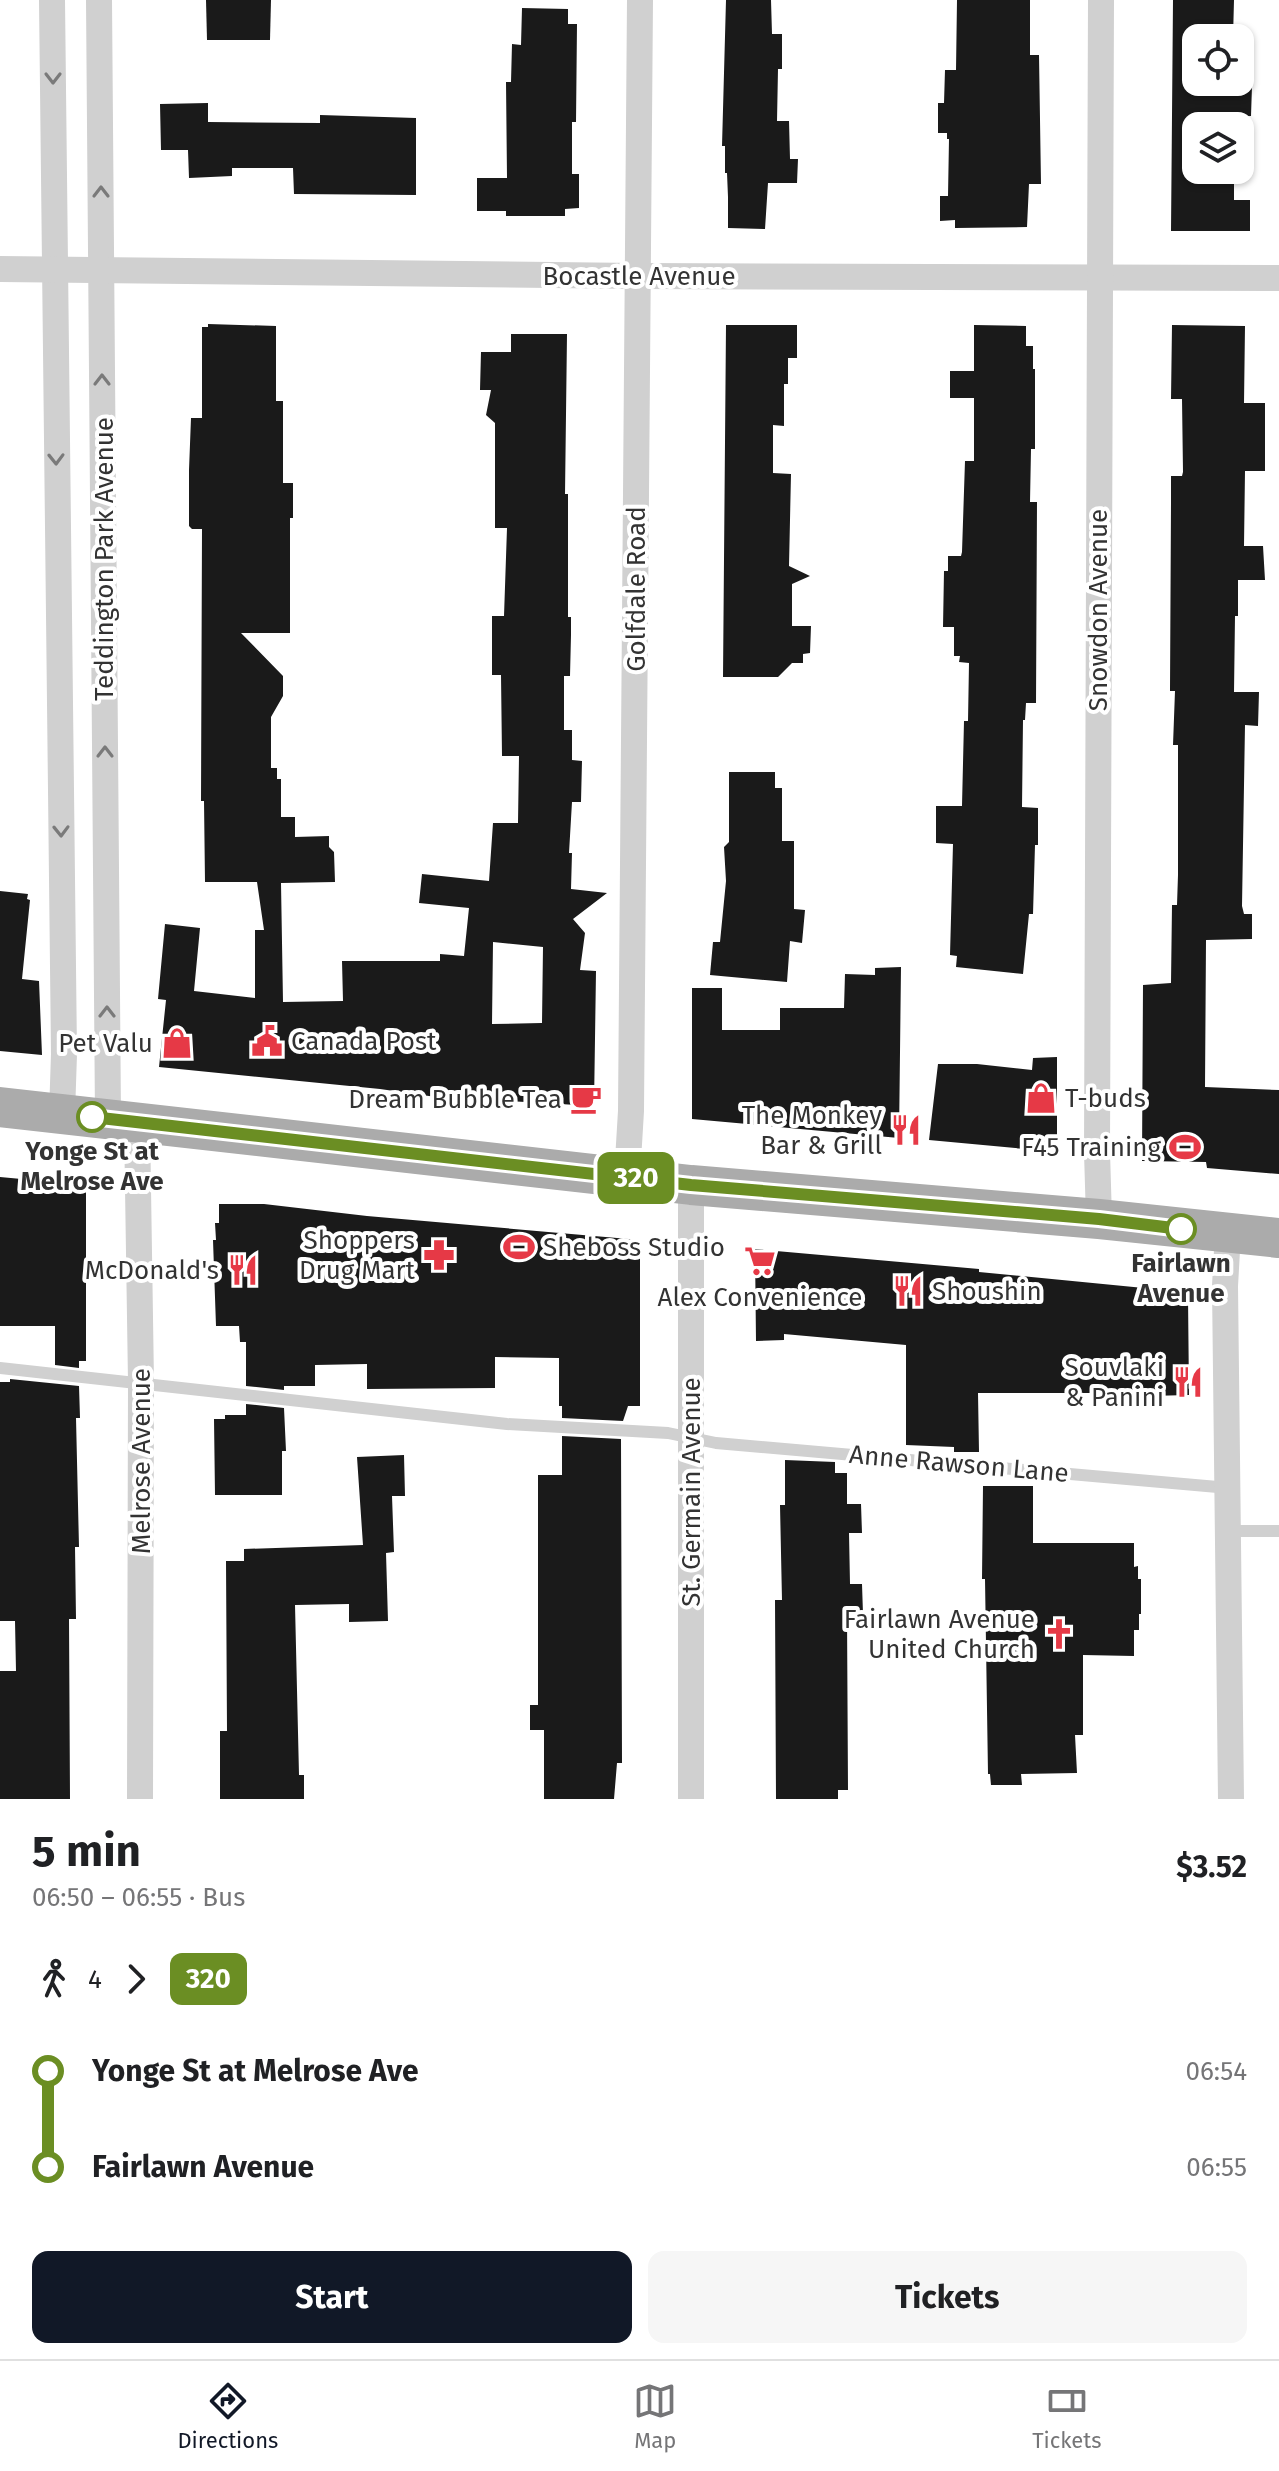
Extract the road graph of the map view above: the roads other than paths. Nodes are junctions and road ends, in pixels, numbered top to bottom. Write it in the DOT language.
graph roads {
  1 [pos="52,0"];
  2 [pos="99,0"];
  3 [pos="640,0"];
  4 [pos="1101,0"];
  5 [pos="0,269"];
  6 [pos="54,269"];
  7 [pos="101,270"];
  8 [pos="638,276"];
  9 [pos="1100,278"];
  10 [pos="1279,278"];
  11 [pos="0,1107"];
  12 [pos="62,1114"];
  13 [pos="122,1120"];
  14 [pos="627,1177"];
  15 [pos="691,1185"];
  16 [pos="1099,1219"];
  17 [pos="1228,1233"];
  18 [pos="1279,1238"];
  19 [pos="0,1368"];
  20 [pos="141,1382"];
  21 [pos="690,1437"];
  22 [pos="1229,1488"];
  23 [pos="1230,1531"];
  24 [pos="1279,1531"];
  25 [pos="140,1799"];
  26 [pos="691,1799"];
  27 [pos="1231,1799"];
  1 -- 6 [label="street, Teddington Park Avenue, one-way"];
  7 -- 2 [label="street, Teddington Park Avenue, one-way"];
  3 -- 8 [label="street, Golfdale Road"];
  4 -- 9 [label="street, Snowdon Avenue"];
  5 -- 6 [label="street, Bocastle Avenue"];
  6 -- 7 [label="street, Bocastle Avenue"];
  6 -- 12 [label="street, Teddington Park Avenue, one-way"];
  7 -- 8 [label="street, Bocastle Avenue"];
  13 -- 7 [label="street, Teddington Park Avenue, one-way"];
  8 -- 9 [label="street, Bocastle Avenue"];
  8 -- 14 [label="street, Golfdale Road"];
  9 -- 10 [label="street, Bocastle Avenue"];
  9 -- 16 [label="street, Snowdon Avenue"];
  11 -- 12 [label="main road"];
  12 -- 13 [label="main road"];
  13 -- 14 [label="main road"];
  13 -- 20 [label="street, Melrose Avenue"];
  14 -- 15 [label="main road"];
  15 -- 16 [label="main road"];
  15 -- 21 [label="street, St. Germain Avenue"];
  16 -- 17 [label="main road"];
  17 -- 18 [label="main road"];
  17 -- 22 [label="street"];
  19 -- 20 [label="lane, Anne Rawson Lane"];
  20 -- 21 [label="lane, Anne Rawson Lane"];
  20 -- 25 [label="street, Melrose Avenue"];
  21 -- 22 [label="lane, Anne Rawson Lane"];
  21 -- 26 [label="street, St. Germain Avenue"];
  22 -- 23 [label="street"];
  23 -- 24 [label="lane"];
  23 -- 27 [label="street"];
}
